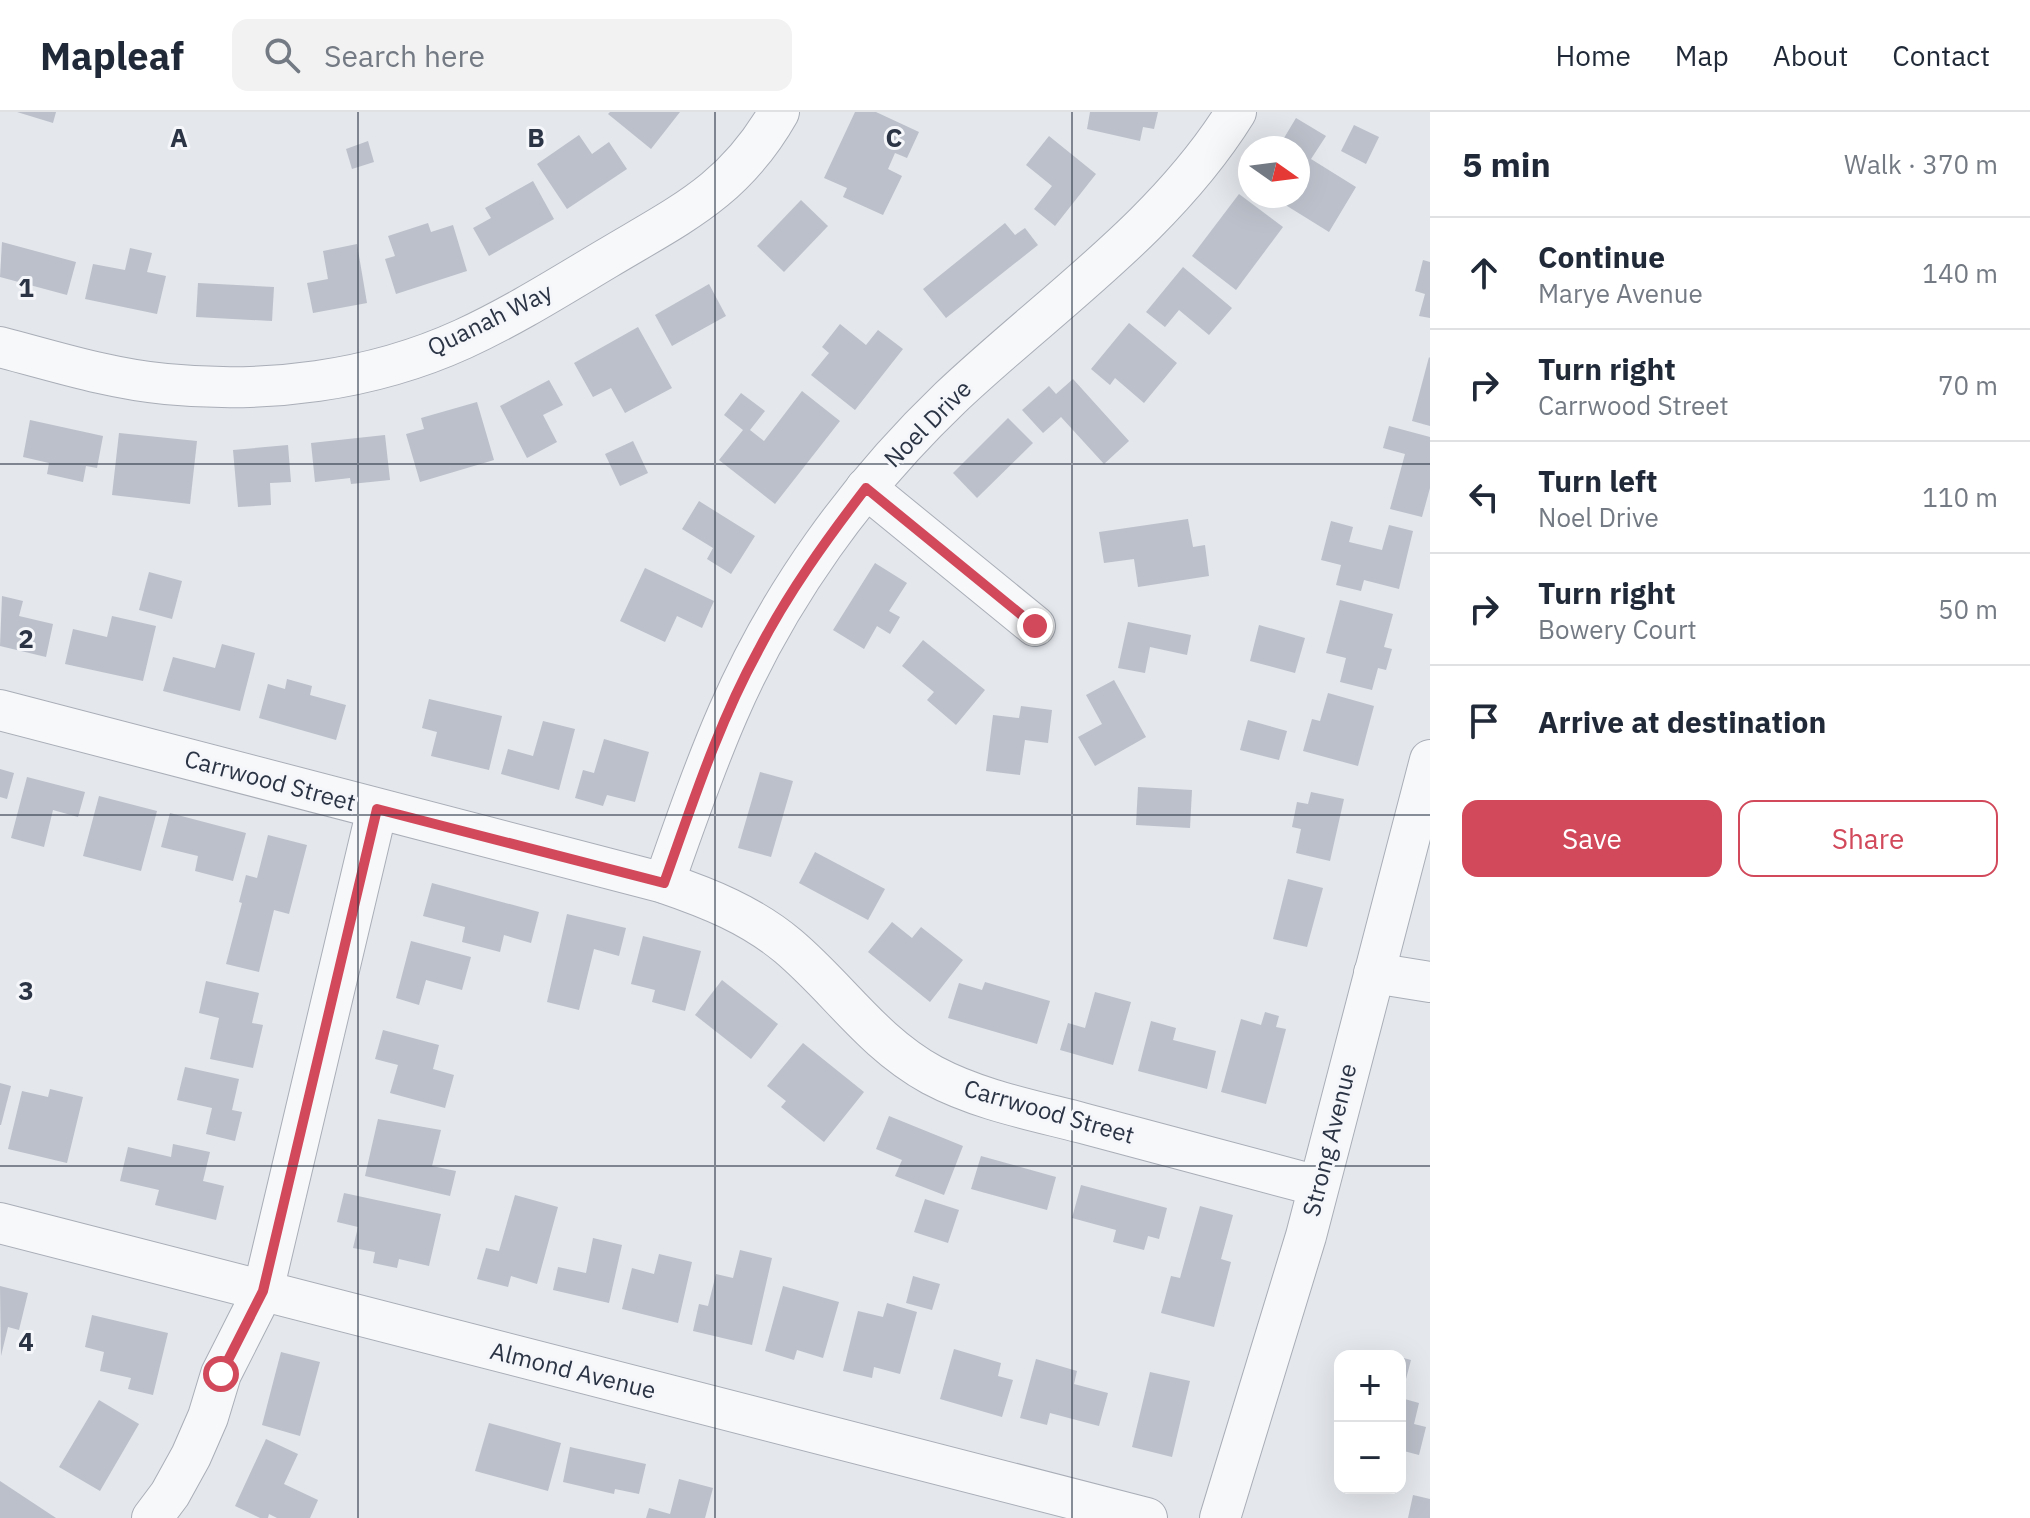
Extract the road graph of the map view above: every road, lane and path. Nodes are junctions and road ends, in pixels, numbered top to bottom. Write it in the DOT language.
graph roads {
  1 [pos="779,112"];
  2 [pos="1236,112"];
  3 [pos="0,347"];
  4 [pos="866,488"];
  5 [pos="1035,626"];
  6 [pos="0,710"];
  7 [pos="1430,760"];
  8 [pos="377,809"];
  9 [pos="1418,857"];
  10 [pos="664,883"];
  11 [pos="1374,973"];
  12 [pos="1430,982"];
  13 [pos="1318,1186"];
  14 [pos="0,1223"];
  15 [pos="263,1291"];
  16 [pos="152,1518"];
  17 [pos="1147,1518"];
  18 [pos="1220,1518"];
  1 -- 3 [label="street, Quanah Way"];
  2 -- 4 [label="street, Noel Drive"];
  4 -- 5 [label="street"];
  4 -- 10 [label="street, Noel Drive"];
  6 -- 8 [label="street, Carrwood Street"];
  7 -- 9 [label="street, Strong Avenue"];
  8 -- 10 [label="street, Carrwood Street"];
  8 -- 15 [label="street"];
  9 -- 11 [label="street, Strong Avenue"];
  10 -- 13 [label="street, Carrwood Street"];
  11 -- 12 [label="street"];
  11 -- 13 [label="street, Strong Avenue"];
  13 -- 18 [label="street, Strong Avenue"];
  14 -- 15 [label="street, Almond Avenue"];
  15 -- 16 [label="street"];
  15 -- 17 [label="street, Almond Avenue"];
}
